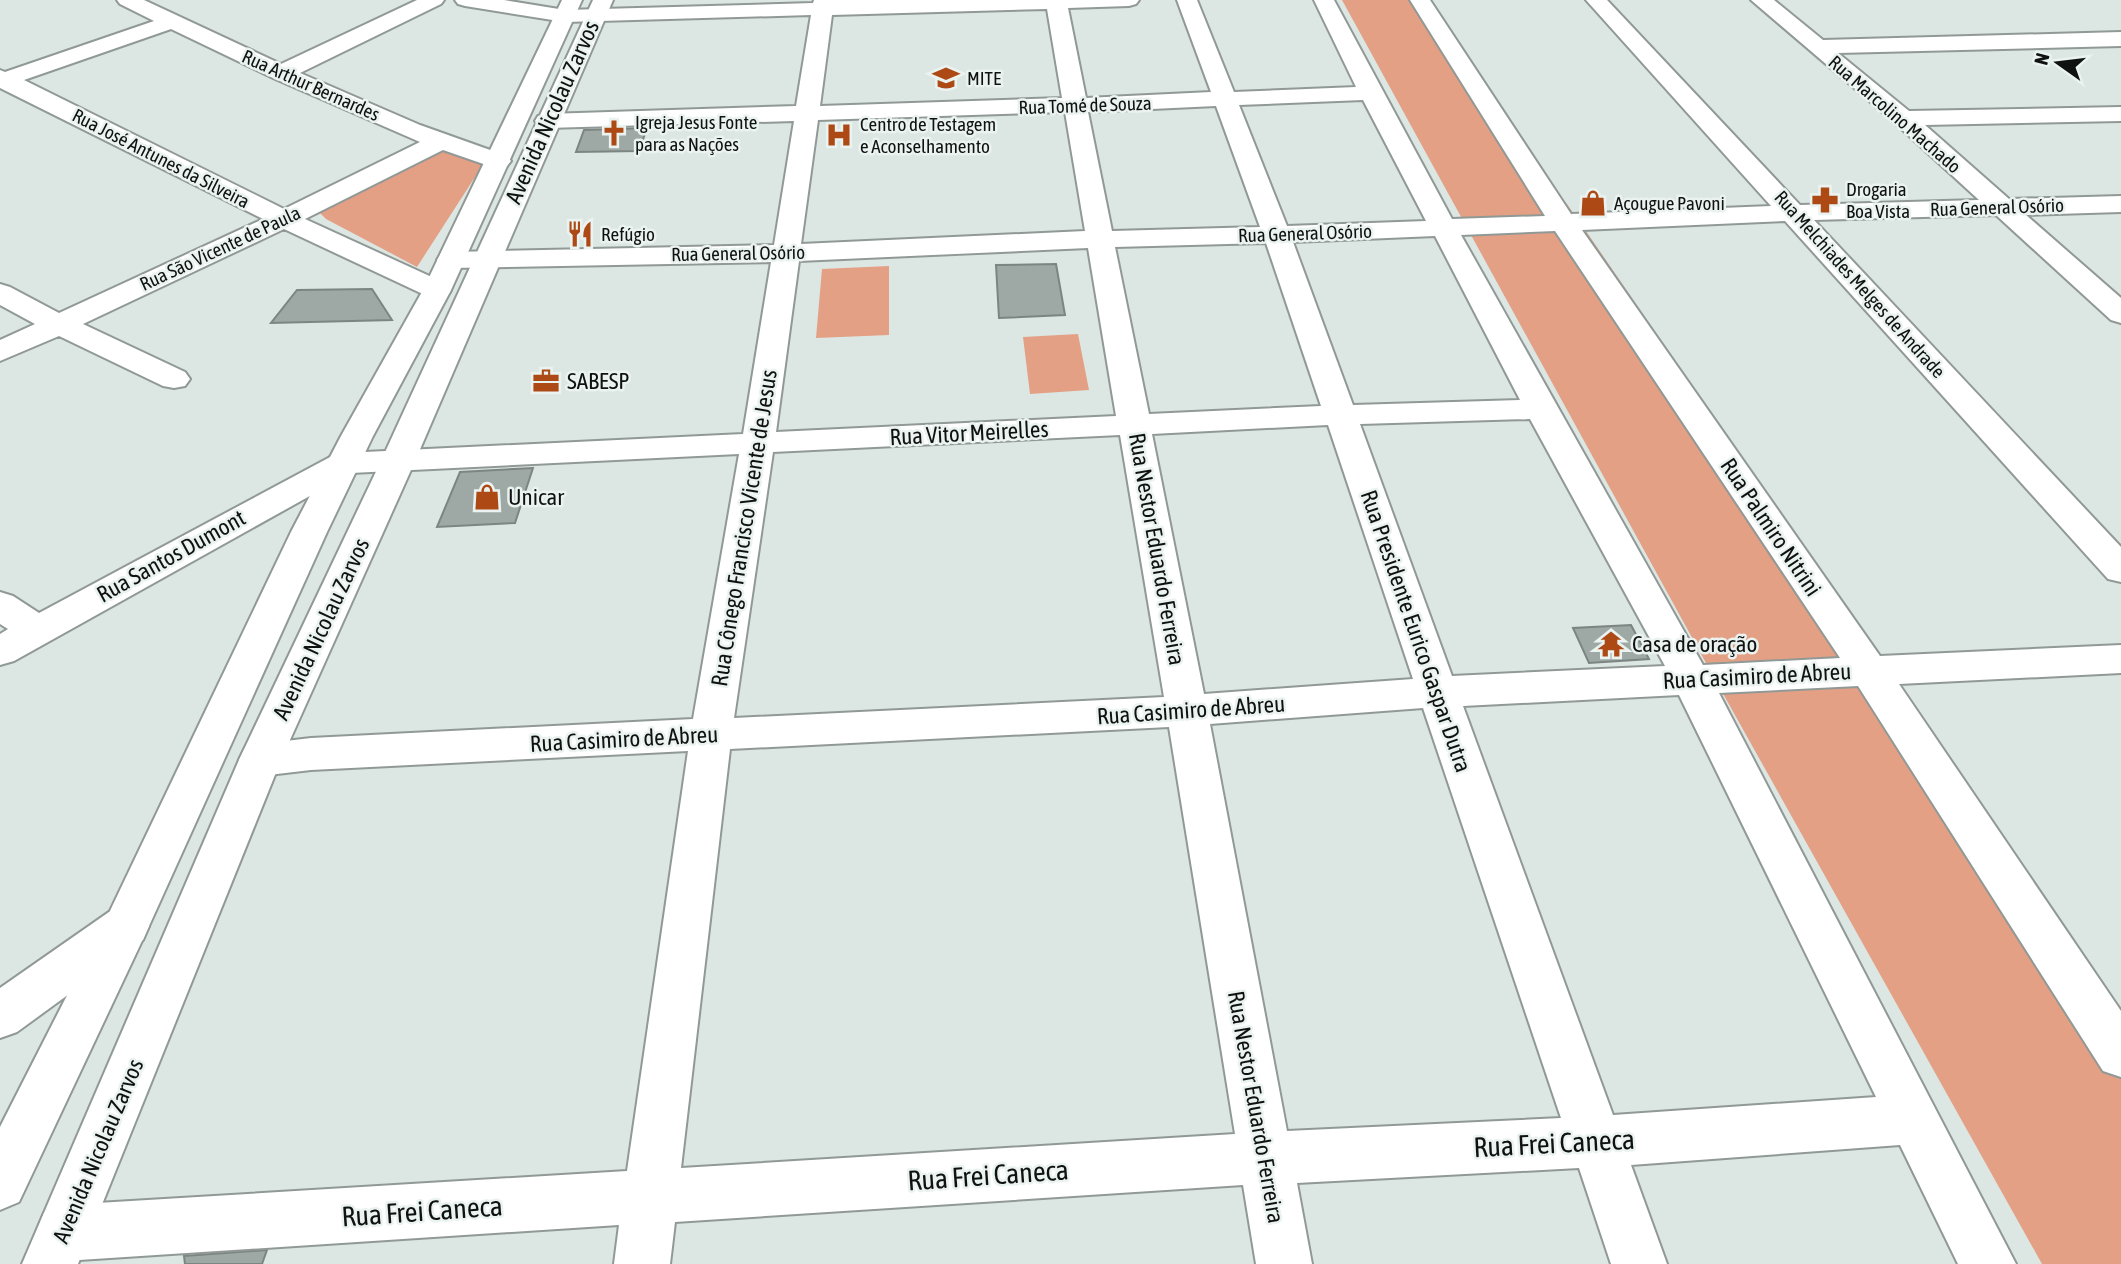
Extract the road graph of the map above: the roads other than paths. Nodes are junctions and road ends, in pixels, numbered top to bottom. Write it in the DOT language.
graph roads {
  1 [pos="127,0"];
  2 [pos="434,0"];
  3 [pos="465,0"];
  4 [pos="1129,0"];
  5 [pos="1187,0"];
  6 [pos="1324,0"];
  7 [pos="1420,0"];
  8 [pos="1596,0"];
  9 [pos="1761,0"];
  10 [pos="1056,1"];
  11 [pos="823,5"];
  12 [pos="584,8"];
  13 [pos="171,11"];
  14 [pos="2121,39"];
  15 [pos="1817,47"];
  16 [pos="281,73"];
  17 [pos="1,79"];
  18 [pos="1371,93"];
  19 [pos="1225,99"];
  20 [pos="1077,105"];
  21 [pos="807,114"];
  22 [pos="2121,114"];
  23 [pos="1903,118"];
  24 [pos="531,122"];
  25 [pos="439,142"];
  26 [pos="498,161"];
  27 [pos="2121,204"];
  28 [pos="1999,207"];
  29 [pos="1795,213"];
  30 [pos="284,219"];
  31 [pos="1564,224"];
  32 [pos="1444,227"];
  33 [pos="1277,235"];
  34 [pos="1101,239"];
  35 [pos="788,253"];
  36 [pos="459,269"];
  37 [pos="0,293"];
  38 [pos="2121,314"];
  39 [pos="59,324"];
  40 [pos="0,352"];
  41 [pos="174,379"];
  42 [pos="1541,408"];
  43 [pos="1340,415"];
  44 [pos="1135,425"];
  45 [pos="758,443"];
  46 [pos="398,461"];
  47 [pos="344,463"];
  48 [pos="258,508"];
  49 [pos="309,532"];
  50 [pos="2121,570"];
  51 [pos="0,604"];
  52 [pos="36,630"];
  53 [pos="0,652"];
  54 [pos="2121,659"];
  55 [pos="1869,671"];
  56 [pos="1692,680"];
  57 [pos="1438,692"];
  58 [pos="1187,711"];
  59 [pos="711,735"];
  60 [pos="260,760"];
  61 [pos="126,926"];
  62 [pos="0,1016"];
  63 [pos="2121,1054"];
  64 [pos="1913,1119"];
  65 [pos="1594,1142"];
  66 [pos="1264,1158"];
  67 [pos="0,1183"];
  68 [pos="652,1196"];
  69 [pos="57,1249"];
  70 [pos="642,1264"];
  71 [pos="1284,1264"];
  72 [pos="1639,1264"];
  73 [pos="1988,1264"];
  1 -- 13 [label="street, Rua Arthur Bernardes"];
  2 -- 16 [label="street"];
  3 -- 12 [label="street"];
  4 -- 10 [label="street"];
  5 -- 19 [label="street, Rua Presidente Eurico Gaspar Dutra"];
  6 -- 18 [label="street"];
  7 -- 31 [label="street, Rua Palmiro Nitrini"];
  8 -- 29 [label="street, Rua Melchiades Melges de Andrade"];
  9 -- 15 [label="street, Rua Marcolino Machado"];
  10 -- 11 [label="street"];
  10 -- 20 [label="street, Rua Nestor Eduardo Ferreira"];
  11 -- 12 [label="street"];
  11 -- 21 [label="street, Rua Cônego Francisco Vicente de Jesus"];
  12 -- 24 [label="street, Avenida Nicolau Zarvos"];
  13 -- 16 [label="street, Rua Arthur Bernardes"];
  13 -- 17 [label="street"];
  14 -- 15 [label="street"];
  15 -- 23 [label="street, Rua Marcolino Machado"];
  16 -- 25 [label="street, Rua Arthur Bernardes"];
  17 -- 30 [label="street, Rua José Antunes da Silveira"];
  18 -- 19 [label="street, Rua Tomé de Souza"];
  18 -- 32 [label="street"];
  19 -- 20 [label="street, Rua Tomé de Souza"];
  19 -- 33 [label="street, Rua Presidente Eurico Gaspar Dutra"];
  20 -- 21 [label="street, Rua Tomé de Souza"];
  20 -- 34 [label="street, Rua Nestor Eduardo Ferreira"];
  21 -- 24 [label="street, Rua Tomé de Souza"];
  21 -- 35 [label="street, Rua Cônego Francisco Vicente de Jesus"];
  22 -- 23 [label="street"];
  23 -- 28 [label="street, Rua Marcolino Machado"];
  24 -- 26 [label="street, Avenida Nicolau Zarvos"];
  24 -- 36 [label="street, Avenida Nicolau Zarvos"];
  25 -- 26 [label="street, Rua Arthur Bernardes"];
  25 -- 30 [label="street, Rua São Vicente de Paula"];
  26 -- 36 [label="street, Avenida Nicolau Zarvos"];
  27 -- 28 [label="street, Rua General Osório"];
  28 -- 29 [label="street, Rua General Osório"];
  28 -- 38 [label="street, Rua Marcolino Machado"];
  29 -- 31 [label="street, Rua General Osório"];
  29 -- 50 [label="street, Rua Melchiades Melges de Andrade"];
  30 -- 36 [label="street, Rua José Antunes da Silveira"];
  30 -- 39 [label="street, Rua São Vicente de Paula"];
  31 -- 32 [label="street, Rua General Osório"];
  31 -- 55 [label="street, Rua Palmiro Nitrini"];
  32 -- 33 [label="street, Rua General Osório"];
  32 -- 42 [label="street"];
  33 -- 34 [label="street, Rua General Osório"];
  33 -- 43 [label="street, Rua Presidente Eurico Gaspar Dutra"];
  34 -- 35 [label="street, Rua General Osório"];
  34 -- 44 [label="street, Rua Nestor Eduardo Ferreira"];
  35 -- 36 [label="street, Rua General Osório"];
  35 -- 45 [label="street, Rua Cônego Francisco Vicente de Jesus"];
  36 -- 46 [label="street, Avenida Nicolau Zarvos"];
  36 -- 47 [label="street, Avenida Nicolau Zarvos"];
  37 -- 39 [label="street"];
  39 -- 40 [label="street, Rua São Vicente de Paula"];
  39 -- 41 [label="street"];
  42 -- 43 [label="street, Rua Vitor Meirelles"];
  42 -- 56 [label="street"];
  43 -- 44 [label="street, Rua Vitor Meirelles"];
  43 -- 57 [label="street, Rua Presidente Eurico Gaspar Dutra"];
  44 -- 45 [label="street, Rua Vitor Meirelles"];
  44 -- 58 [label="street, Rua Nestor Eduardo Ferreira"];
  45 -- 46 [label="street, Rua Vitor Meirelles"];
  45 -- 59 [label="street, Rua Cônego Francisco Vicente de Jesus"];
  46 -- 47 [label="street, Rua Vitor Meirelles"];
  46 -- 60 [label="street, Avenida Nicolau Zarvos"];
  47 -- 48 [label="street, Rua Santos Dumont"];
  47 -- 49 [label="street, Avenida Nicolau Zarvos"];
  48 -- 49 [label="street"];
  48 -- 52 [label="street, Rua Santos Dumont"];
  49 -- 61 [label="street, Avenida Nicolau Zarvos"];
  51 -- 52 [label="street"];
  52 -- 53 [label="street, Rua Santos Dumont"];
  54 -- 55 [label="street, Rua Casimiro de Abreu"];
  55 -- 56 [label="street, Rua Casimiro de Abreu"];
  55 -- 63 [label="street, Rua Palmiro Nitrini"];
  56 -- 57 [label="street, Rua Casimiro de Abreu"];
  56 -- 64 [label="street"];
  57 -- 58 [label="street, Rua Casimiro de Abreu"];
  57 -- 65 [label="street, Rua Presidente Eurico Gaspar Dutra"];
  58 -- 59 [label="street, Rua Casimiro de Abreu"];
  58 -- 66 [label="street, Rua Nestor Eduardo Ferreira"];
  59 -- 60 [label="street, Rua Casimiro de Abreu"];
  59 -- 68 [label="street, Rua Cônego Francisco Vicente de Jesus"];
  60 -- 69 [label="street, Avenida Nicolau Zarvos"];
  61 -- 62 [label="street"];
  61 -- 67 [label="street, Avenida Nicolau Zarvos"];
  64 -- 65 [label="street, Rua Frei Caneca"];
  64 -- 73 [label="street"];
  65 -- 66 [label="street, Rua Frei Caneca"];
  65 -- 72 [label="street, Rua Presidente Eurico Gaspar Dutra"];
  66 -- 68 [label="street, Rua Frei Caneca"];
  66 -- 71 [label="street, Rua Nestor Eduardo Ferreira"];
  68 -- 69 [label="street, Rua Frei Caneca"];
  68 -- 70 [label="street, Rua Cônego Francisco Vicente de Jesus"];
}
